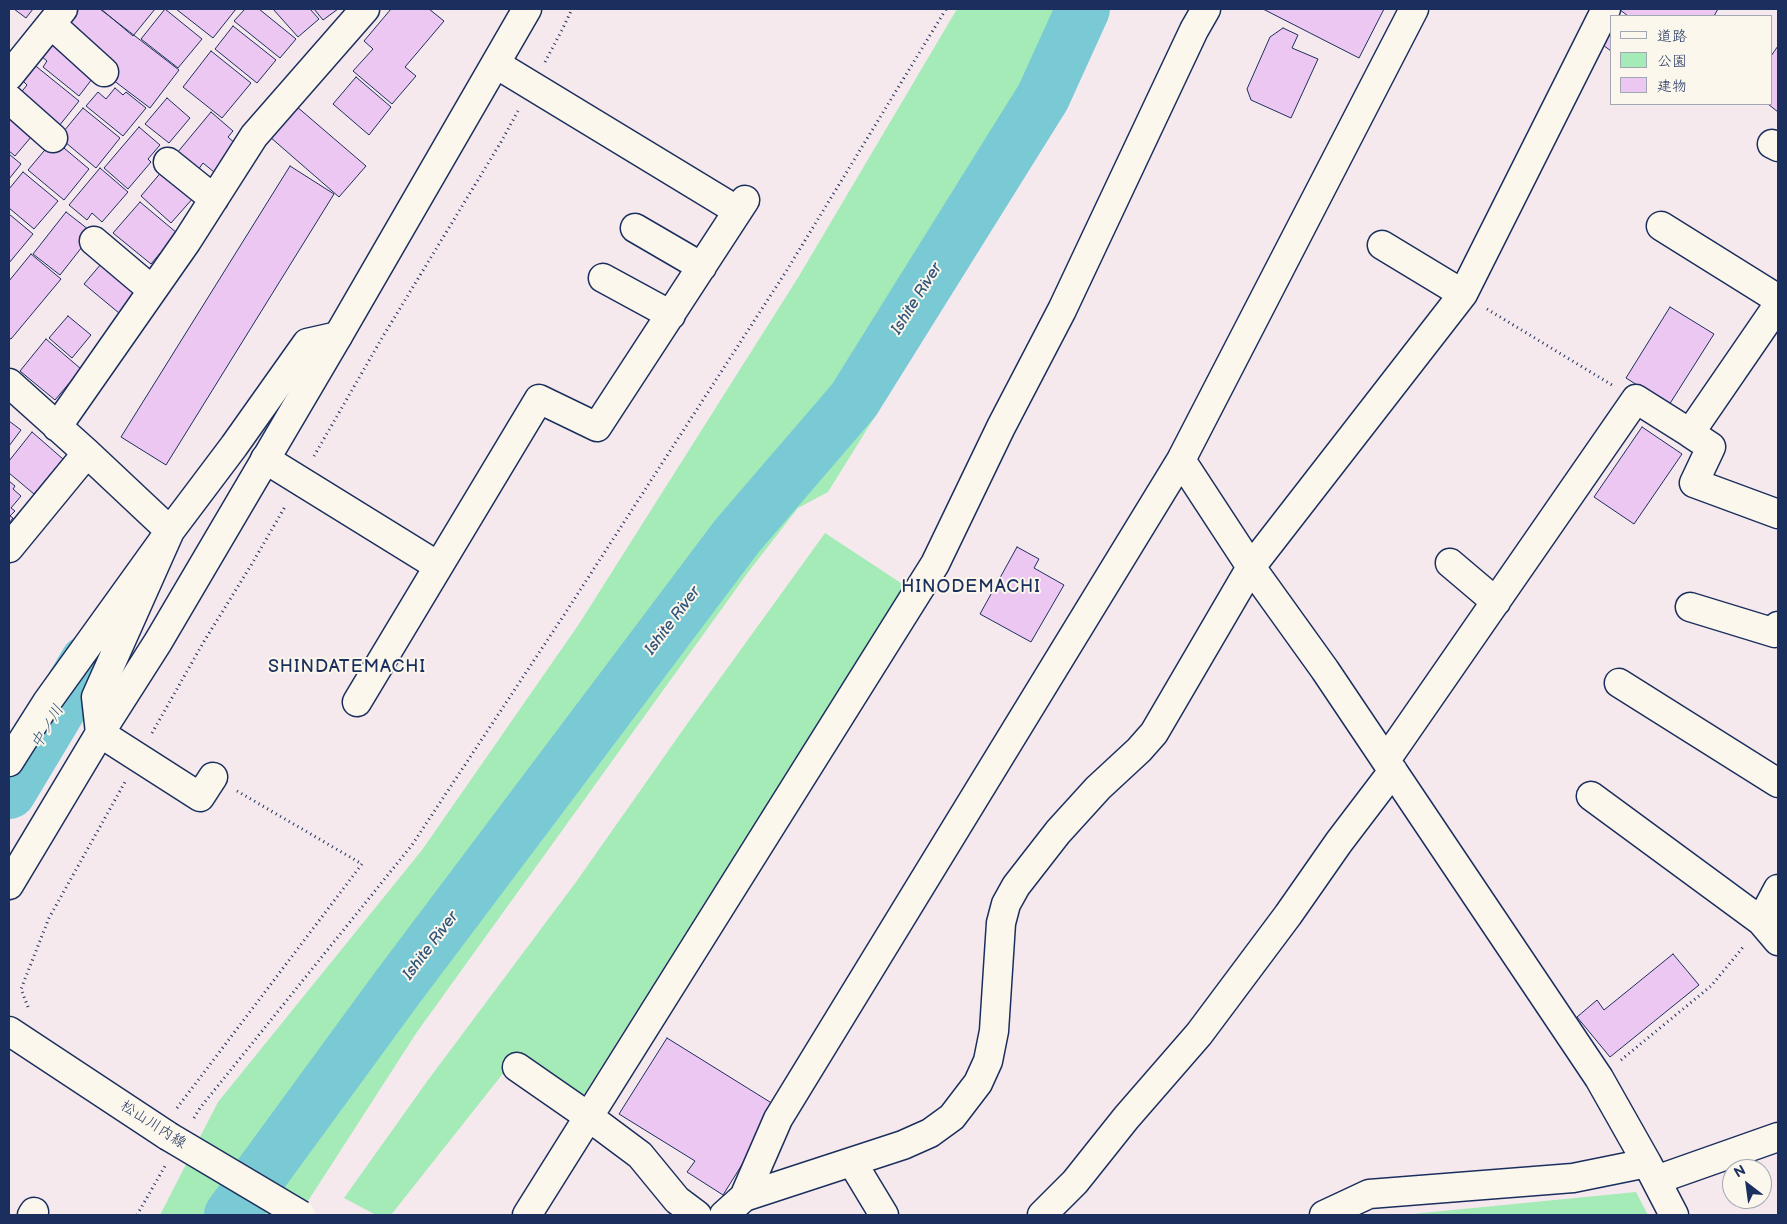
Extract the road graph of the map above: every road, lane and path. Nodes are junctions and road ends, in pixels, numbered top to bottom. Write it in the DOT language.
graph roads {
  1 [pos="365,9"];
  2 [pos="527,9"];
  3 [pos="572,9"];
  4 [pos="946,9"];
  5 [pos="1206,9"];
  6 [pos="1414,9"];
  7 [pos="1606,9"];
  8 [pos="57,16"];
  9 [pos="496,64"];
  10 [pos="104,72"];
  11 [pos="9,76"];
  12 [pos="532,86"];
  13 [pos="9,99"];
  14 [pos="53,138"];
  15 [pos="168,162"];
  16 [pos="214,199"];
  17 [pos="1661,226"];
  18 [pos="635,228"];
  19 [pos="94,240"];
  20 [pos="1382,245"];
  21 [pos="702,267"];
  22 [pos="603,278"];
  23 [pos="152,290"];
  24 [pos="1463,294"];
  25 [pos="1778,299"];
  26 [pos="1778,305"];
  27 [pos="671,314"];
  28 [pos="338,336"];
  29 [pos="9,383"];
  30 [pos="1636,399"];
  31 [pos="57,427"];
  32 [pos="1690,433"];
  33 [pos="87,453"];
  34 [pos="265,459"];
  35 [pos="1181,460"];
  36 [pos="300,481"];
  37 [pos="1778,514"];
  38 [pos="170,531"];
  39 [pos="9,548"];
  40 [pos="1450,563"];
  41 [pos="438,566"];
  42 [pos="1251,567"];
  43 [pos="1496,602"];
  44 [pos="1690,607"];
  45 [pos="1778,626"];
  46 [pos="1619,683"];
  47 [pos="357,702"];
  48 [pos="100,733"];
  49 [pos="138,758"];
  50 [pos="9,762"];
  51 [pos="1390,766"];
  52 [pos="213,776"];
  53 [pos="1778,783"];
  54 [pos="1591,796"];
  55 [pos="9,885"];
  56 [pos="1778,889"];
  57 [pos="1761,921"];
  58 [pos="1778,941"];
  59 [pos="30,1013"];
  60 [pos="9,1031"];
  61 [pos="517,1068"];
  62 [pos="1599,1078"];
  63 [pos="589,1117"];
  64 [pos="172,1137"];
  65 [pos="1778,1137"];
  66 [pos="852,1162"];
  67 [pos="1652,1172"];
  68 [pos="744,1197"];
  69 [pos="137,1215"];
  70 [pos="301,1215"];
  71 [pos="527,1215"];
  72 [pos="697,1215"];
  73 [pos="724,1215"];
  74 [pos="884,1215"];
  75 [pos="1042,1215"];
  76 [pos="1324,1215"];
  77 [pos="1674,1215"];
  1 -- 16 [label="street"];
  2 -- 9 [label="street"];
  3 -- 12 [label="path"];
  4 -- 64 [label="path"];
  5 -- 63 [label="street"];
  6 -- 35 [label="street"];
  7 -- 24 [label="street"];
  8 -- 10 [label="street"];
  8 -- 11 [label="street"];
  9 -- 12 [label="street"];
  9 -- 28 [label="street"];
  12 -- 21 [label="street"];
  12 -- 36 [label="path"];
  13 -- 14 [label="street"];
  15 -- 16 [label="street"];
  16 -- 23 [label="street"];
  17 -- 25 [label="street"];
  18 -- 21 [label="street"];
  19 -- 23 [label="street"];
  20 -- 24 [label="street"];
  21 -- 27 [label="street"];
  22 -- 27 [label="street"];
  23 -- 31 [label="street"];
  24 -- 30 [label="path"];
  24 -- 42 [label="street"];
  26 -- 32 [label="street"];
  27 -- 41 [label="street"];
  28 -- 34 [label="street"];
  28 -- 38 [label="street"];
  29 -- 31 [label="street"];
  30 -- 32 [label="street"];
  30 -- 43 [label="street"];
  31 -- 33 [label="street"];
  32 -- 37 [label="street"];
  33 -- 38 [label="street"];
  33 -- 39 [label="street"];
  34 -- 36 [label="street"];
  34 -- 48 [label="street"];
  35 -- 42 [label="street"];
  35 -- 68 [label="street"];
  36 -- 41 [label="street"];
  36 -- 49 [label="path"];
  38 -- 48 [label="street"];
  38 -- 50 [label="street"];
  40 -- 43 [label="street"];
  41 -- 47 [label="street"];
  42 -- 51 [label="street"];
  42 -- 66 [label="street"];
  43 -- 51 [label="street"];
  44 -- 45 [label="street"];
  46 -- 53 [label="street"];
  48 -- 49 [label="street"];
  48 -- 55 [label="street"];
  49 -- 52 [label="street"];
  49 -- 59 [label="path"];
  51 -- 62 [label="street"];
  51 -- 75 [label="street"];
  52 -- 64 [label="path"];
  54 -- 57 [label="street"];
  56 -- 57 [label="street"];
  57 -- 58 [label="street"];
  57 -- 62 [label="path"];
  60 -- 64 [label="street, 松山川内線"];
  61 -- 63 [label="street"];
  62 -- 67 [label="street"];
  63 -- 71 [label="street"];
  63 -- 72 [label="street"];
  64 -- 69 [label="path"];
  64 -- 70 [label="street, 松山川内線, bridge"];
  65 -- 67 [label="street"];
  66 -- 68 [label="street"];
  66 -- 74 [label="street"];
  67 -- 76 [label="street"];
  67 -- 77 [label="street"];
  68 -- 73 [label="street"];
}
